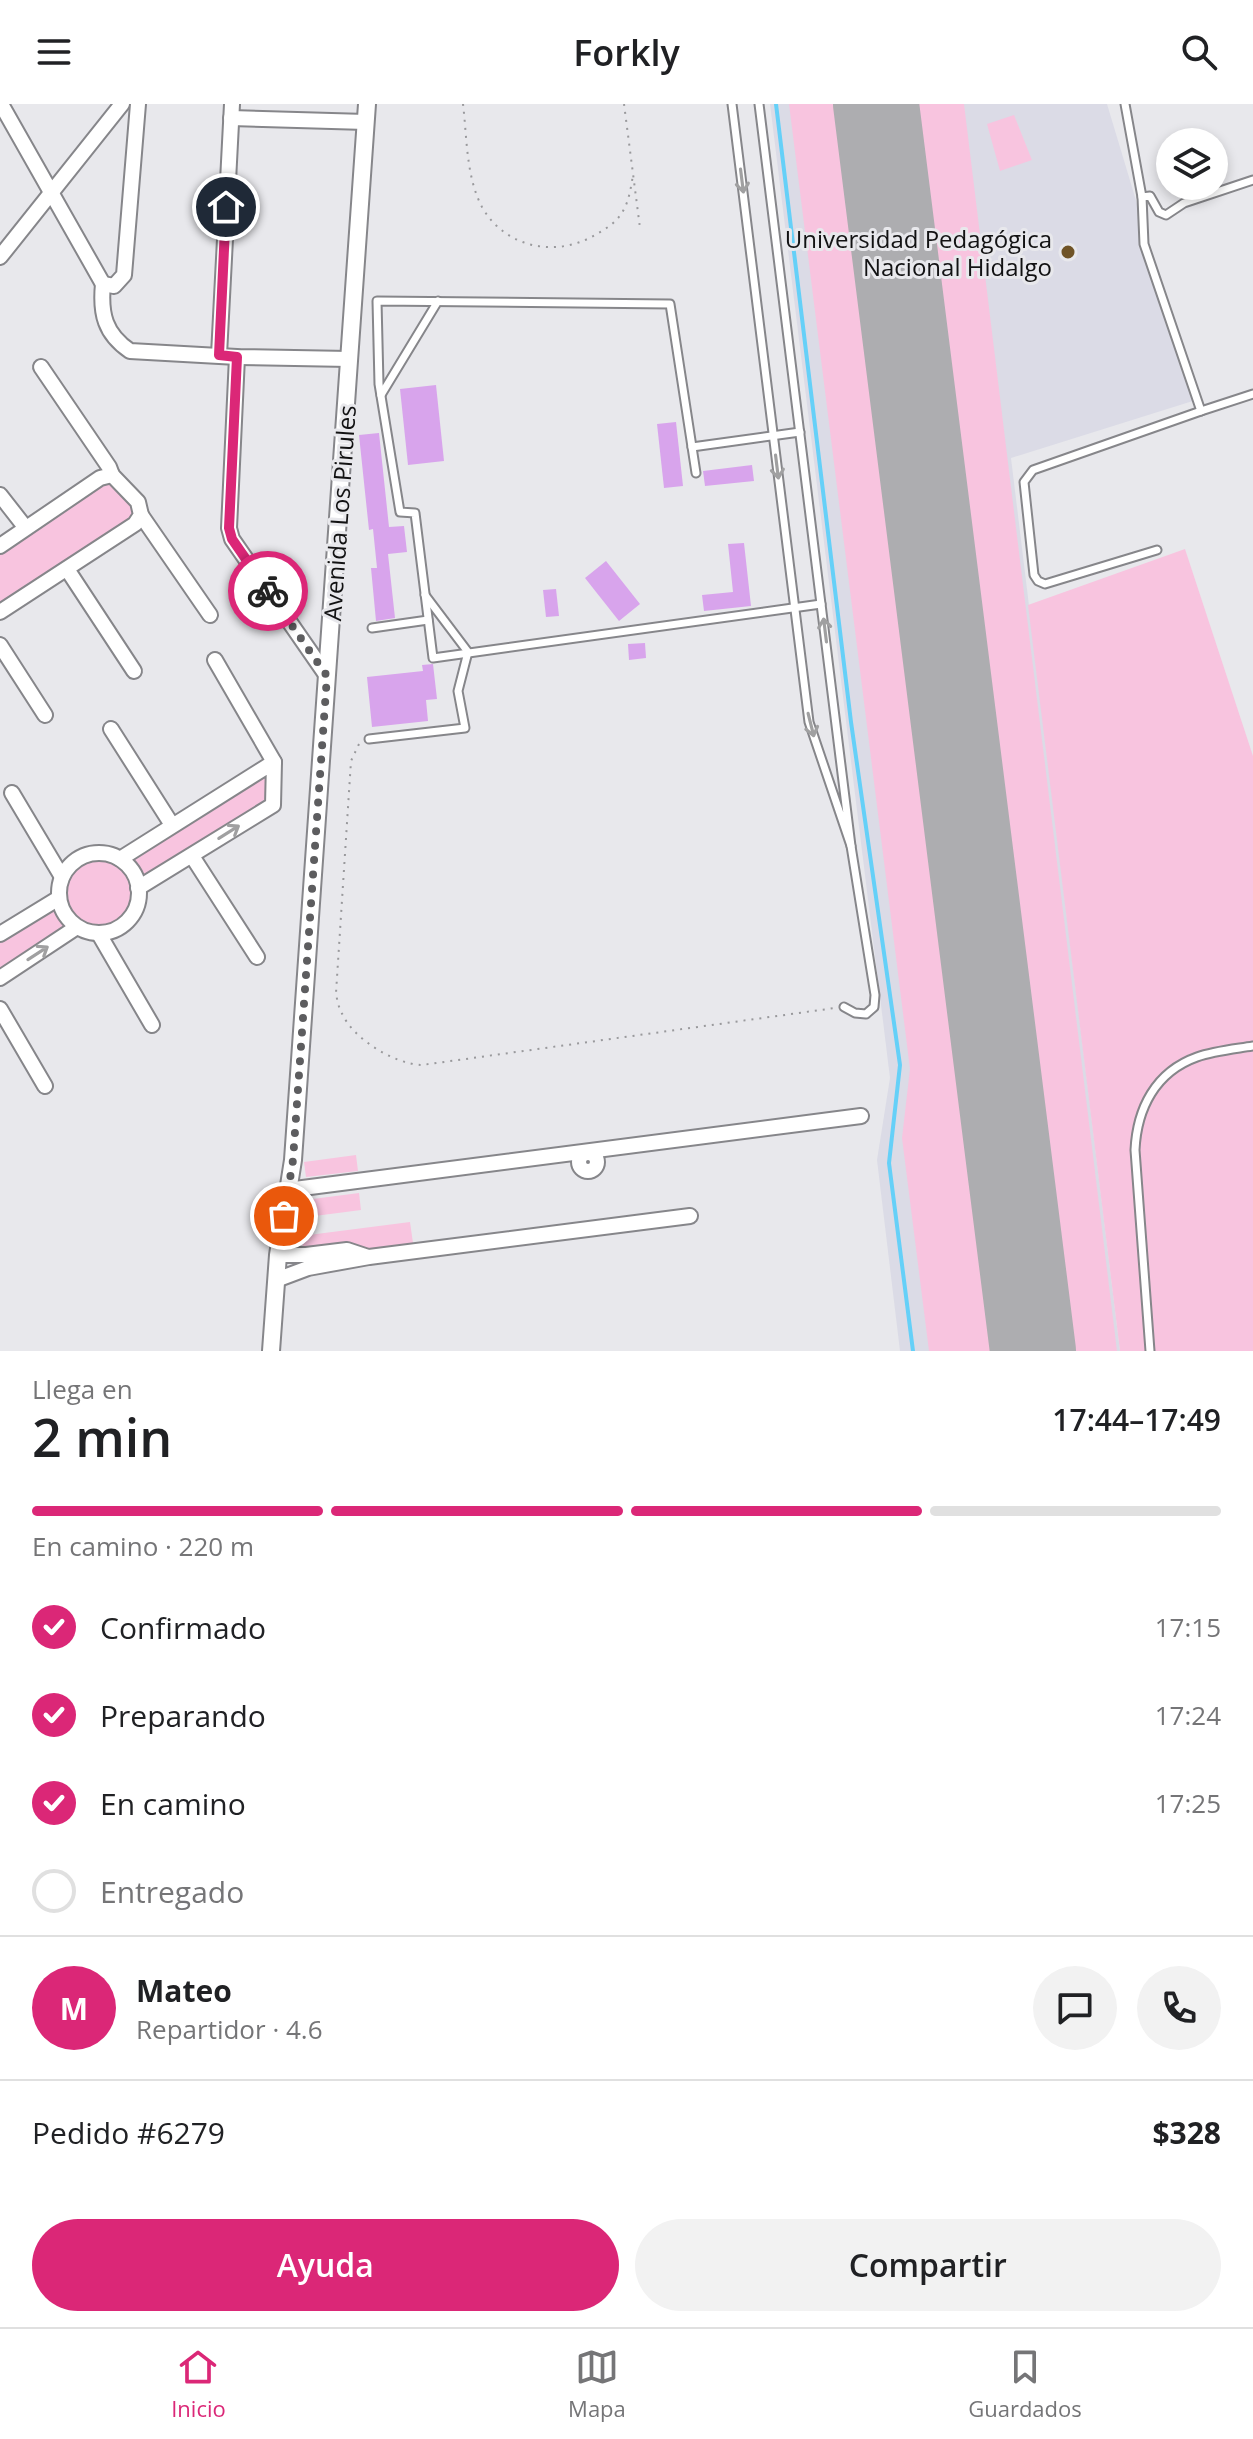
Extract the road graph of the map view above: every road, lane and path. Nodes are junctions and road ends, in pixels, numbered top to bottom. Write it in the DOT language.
graph roads {
  1 [pos="1,104"];
  2 [pos="138,104"];
  3 [pos="367,104"];
  4 [pos="463,104"];
  5 [pos="624,104"];
  6 [pos="732,104"];
  7 [pos="759,104"];
  8 [pos="1125,104"];
  9 [pos="117,106"];
  10 [pos="231,111"];
  11 [pos="366,122"];
  12 [pos="633,175"];
  13 [pos="1253,180"];
  14 [pos="52,191"];
  15 [pos="1142,197"];
  16 [pos="640,228"];
  17 [pos="0,257"];
  18 [pos="103,284"];
  19 [pos="438,301"];
  20 [pos="219,355"];
  21 [pos="237,357"];
  22 [pos="349,359"];
  23 [pos="41,367"];
  24 [pos="1253,394"];
  25 [pos="381,395"];
  26 [pos="1201,411"];
  27 [pos="800,432"];
  28 [pos="773,436"];
  29 [pos="692,447"];
  30 [pos="696,473"];
  31 [pos="112,475"];
  32 [pos="0,495"];
  33 [pos="141,515"];
  34 [pos="25,527"];
  35 [pos="0,546"];
  36 [pos="1157,550"];
  37 [pos="67,569"];
  38 [pos="425,595"];
  39 [pos="821,604"];
  40 [pos="794,607"];
  41 [pos="0,612"];
  42 [pos="210,615"];
  43 [pos="428,620"];
  44 [pos="372,628"];
  45 [pos="0,645"];
  46 [pos="468,652"];
  47 [pos="215,660"];
  48 [pos="134,671"];
  49 [pos="327,676"];
  50 [pos="45,715"];
  51 [pos="111,729"];
  52 [pos="369,739"];
  53 [pos="274,762"];
  54 [pos="12,793"];
  55 [pos="172,825"];
  56 [pos="851,846"];
  57 [pos="192,856"];
  58 [pos="120,859"];
  59 [pos="62,877"];
  60 [pos="138,888"];
  61 [pos="59,898"];
  62 [pos="77,927"];
  63 [pos="0,934"];
  64 [pos="99,934"];
  65 [pos="257,957"];
  66 [pos="0,978"];
  67 [pos="844,1007"];
  68 [pos="0,1009"];
  69 [pos="152,1025"];
  70 [pos="1253,1046"];
  71 [pos="45,1086"];
  72 [pos="861,1116"];
  73 [pos="287,1190"];
  74 [pos="690,1216"];
  75 [pos="278,1255"];
  76 [pos="369,1257"];
  77 [pos="276,1280"];
  78 [pos="271,1351"];
  79 [pos="1150,1351"];
  1 -- 14 [label="street"];
  2 -- 18 [label="street"];
  3 -- 11 [label="street, Avenida Los Pirules"];
  4 -- 12 [label="path"];
  5 -- 12 [label="path"];
  6 -- 28 [label="lane, one-way"];
  7 -- 27 [label="lane"];
  8 -- 15 [label="lane"];
  9 -- 14 [label="street"];
  10 -- 11 [label="street"];
  10 -- 20 [label="street"];
  11 -- 22 [label="street, Avenida Los Pirules"];
  12 -- 16 [label="path"];
  13 -- 15 [label="lane"];
  14 -- 17 [label="street"];
  14 -- 18 [label="street"];
  15 -- 26 [label="lane"];
  18 -- 20 [label="street"];
  19 -- 25 [label="lane"];
  19 -- 25 [label="lane"];
  19 -- 29 [label="lane"];
  20 -- 21 [label="street"];
  21 -- 22 [label="street"];
  21 -- 49 [label="street"];
  22 -- 49 [label="street, Avenida Los Pirules"];
  23 -- 31 [label="street"];
  24 -- 26 [label="lane"];
  25 -- 38 [label="lane"];
  26 -- 36 [label="lane"];
  27 -- 28 [label="lane"];
  27 -- 39 [label="lane"];
  28 -- 29 [label="lane"];
  28 -- 40 [label="lane, one-way"];
  29 -- 30 [label="lane"];
  31 -- 33 [label="street"];
  31 -- 34 [label="street"];
  32 -- 34 [label="street"];
  33 -- 37 [label="street"];
  33 -- 42 [label="street"];
  34 -- 35 [label="street"];
  37 -- 41 [label="street"];
  37 -- 48 [label="street"];
  38 -- 43 [label="lane"];
  38 -- 46 [label="lane"];
  39 -- 40 [label="lane"];
  56 -- 39 [label="lane, one-way"];
  40 -- 46 [label="lane"];
  40 -- 56 [label="lane, one-way"];
  43 -- 44 [label="lane"];
  43 -- 46 [label="lane"];
  45 -- 50 [label="street"];
  46 -- 52 [label="lane"];
  47 -- 53 [label="street"];
  49 -- 73 [label="street, Avenida Los Pirules"];
  51 -- 55 [label="street"];
  52 -- 67 [label="path"];
  53 -- 55 [label="street"];
  57 -- 53 [label="street, one-way"];
  54 -- 59 [label="street"];
  55 -- 58 [label="street"];
  56 -- 67 [label="lane"];
  57 -- 60 [label="street"];
  57 -- 65 [label="street"];
  58 -- 59 [label="street"];
  58 -- 60 [label="street"];
  59 -- 61 [label="street"];
  60 -- 64 [label="street"];
  61 -- 62 [label="street"];
  61 -- 63 [label="street"];
  62 -- 64 [label="street"];
  66 -- 62 [label="street, one-way"];
  64 -- 69 [label="street"];
  68 -- 71 [label="street"];
  70 -- 79 [label="lane"];
  72 -- 73 [label="street"];
  73 -- 75 [label="street, Avenida Los Pirules"];
  74 -- 76 [label="street"];
  75 -- 76 [label="street"];
  75 -- 77 [label="street, Avenida Los Pirules"];
  76 -- 77 [label="street"];
  77 -- 78 [label="street, Avenida Los Pirules"];
}
